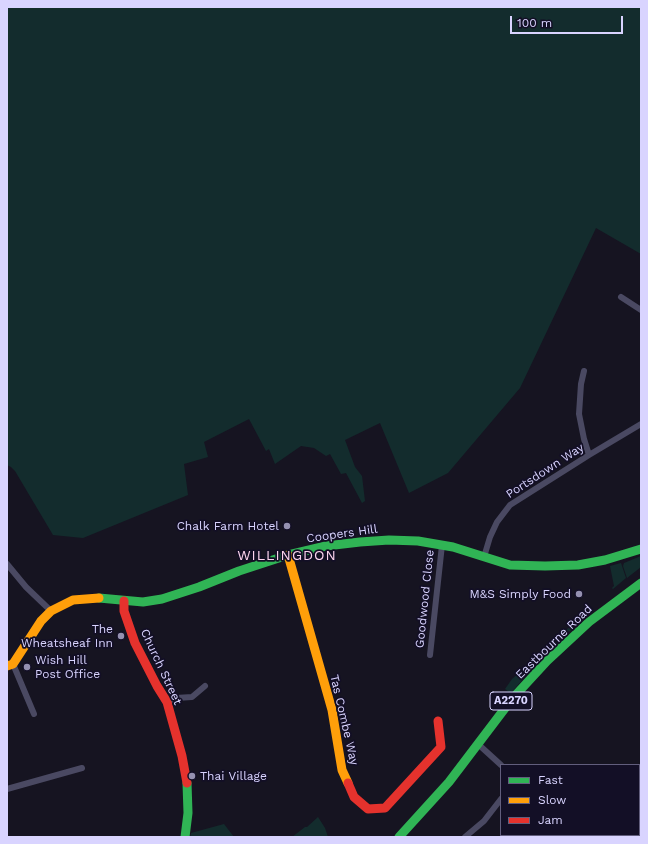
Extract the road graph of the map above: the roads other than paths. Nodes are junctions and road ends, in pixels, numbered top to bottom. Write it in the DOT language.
graph roads {
  1 [pos="621,297"];
  2 [pos="641,310"];
  3 [pos="584,371"];
  4 [pos="641,424"];
  5 [pos="589,455"];
  6 [pos="442,545"];
  7 [pos="641,549"];
  8 [pos="288,555"];
  9 [pos="484,557"];
  10 [pos="7,564"];
  11 [pos="641,583"];
  12 [pos="124,601"];
  13 [pos="52,610"];
  14 [pos="430,655"];
  15 [pos="10,665"];
  16 [pos="205,686"];
  17 [pos="167,702"];
  18 [pos="34,714"];
  19 [pos="438,721"];
  20 [pos="478,744"];
  21 [pos="500,764"];
  22 [pos="82,768"];
  23 [pos="7,789"];
  24 [pos="500,800"];
  25 [pos="185,837"];
  26 [pos="399,837"];
  27 [pos="465,837"];
  1 -- 2 [label="street"];
  3 -- 5 [label="street"];
  4 -- 5 [label="street, Portsdown Way"];
  5 -- 9 [label="street, Portsdown Way"];
  6 -- 8 [label="street, Coopers Hill"];
  6 -- 9 [label="street, Coopers Hill"];
  6 -- 14 [label="street, Goodwood Close"];
  7 -- 9 [label="street, Coopers Hill"];
  8 -- 12 [label="street, Coopers Hill"];
  8 -- 19 [label="street, Tas Combe Way"];
  10 -- 13 [label="street"];
  11 -- 20 [label="street, Eastbourne Road / A2270"];
  12 -- 13 [label="street, Coopers Hill"];
  12 -- 17 [label="street, Church Street"];
  13 -- 15 [label="street"];
  15 -- 18 [label="street"];
  16 -- 17 [label="street"];
  17 -- 25 [label="street, Church Street"];
  20 -- 21 [label="street"];
  20 -- 26 [label="street, Eastbourne Road / A2270"];
  22 -- 23 [label="street"];
  24 -- 27 [label="street"];
}
